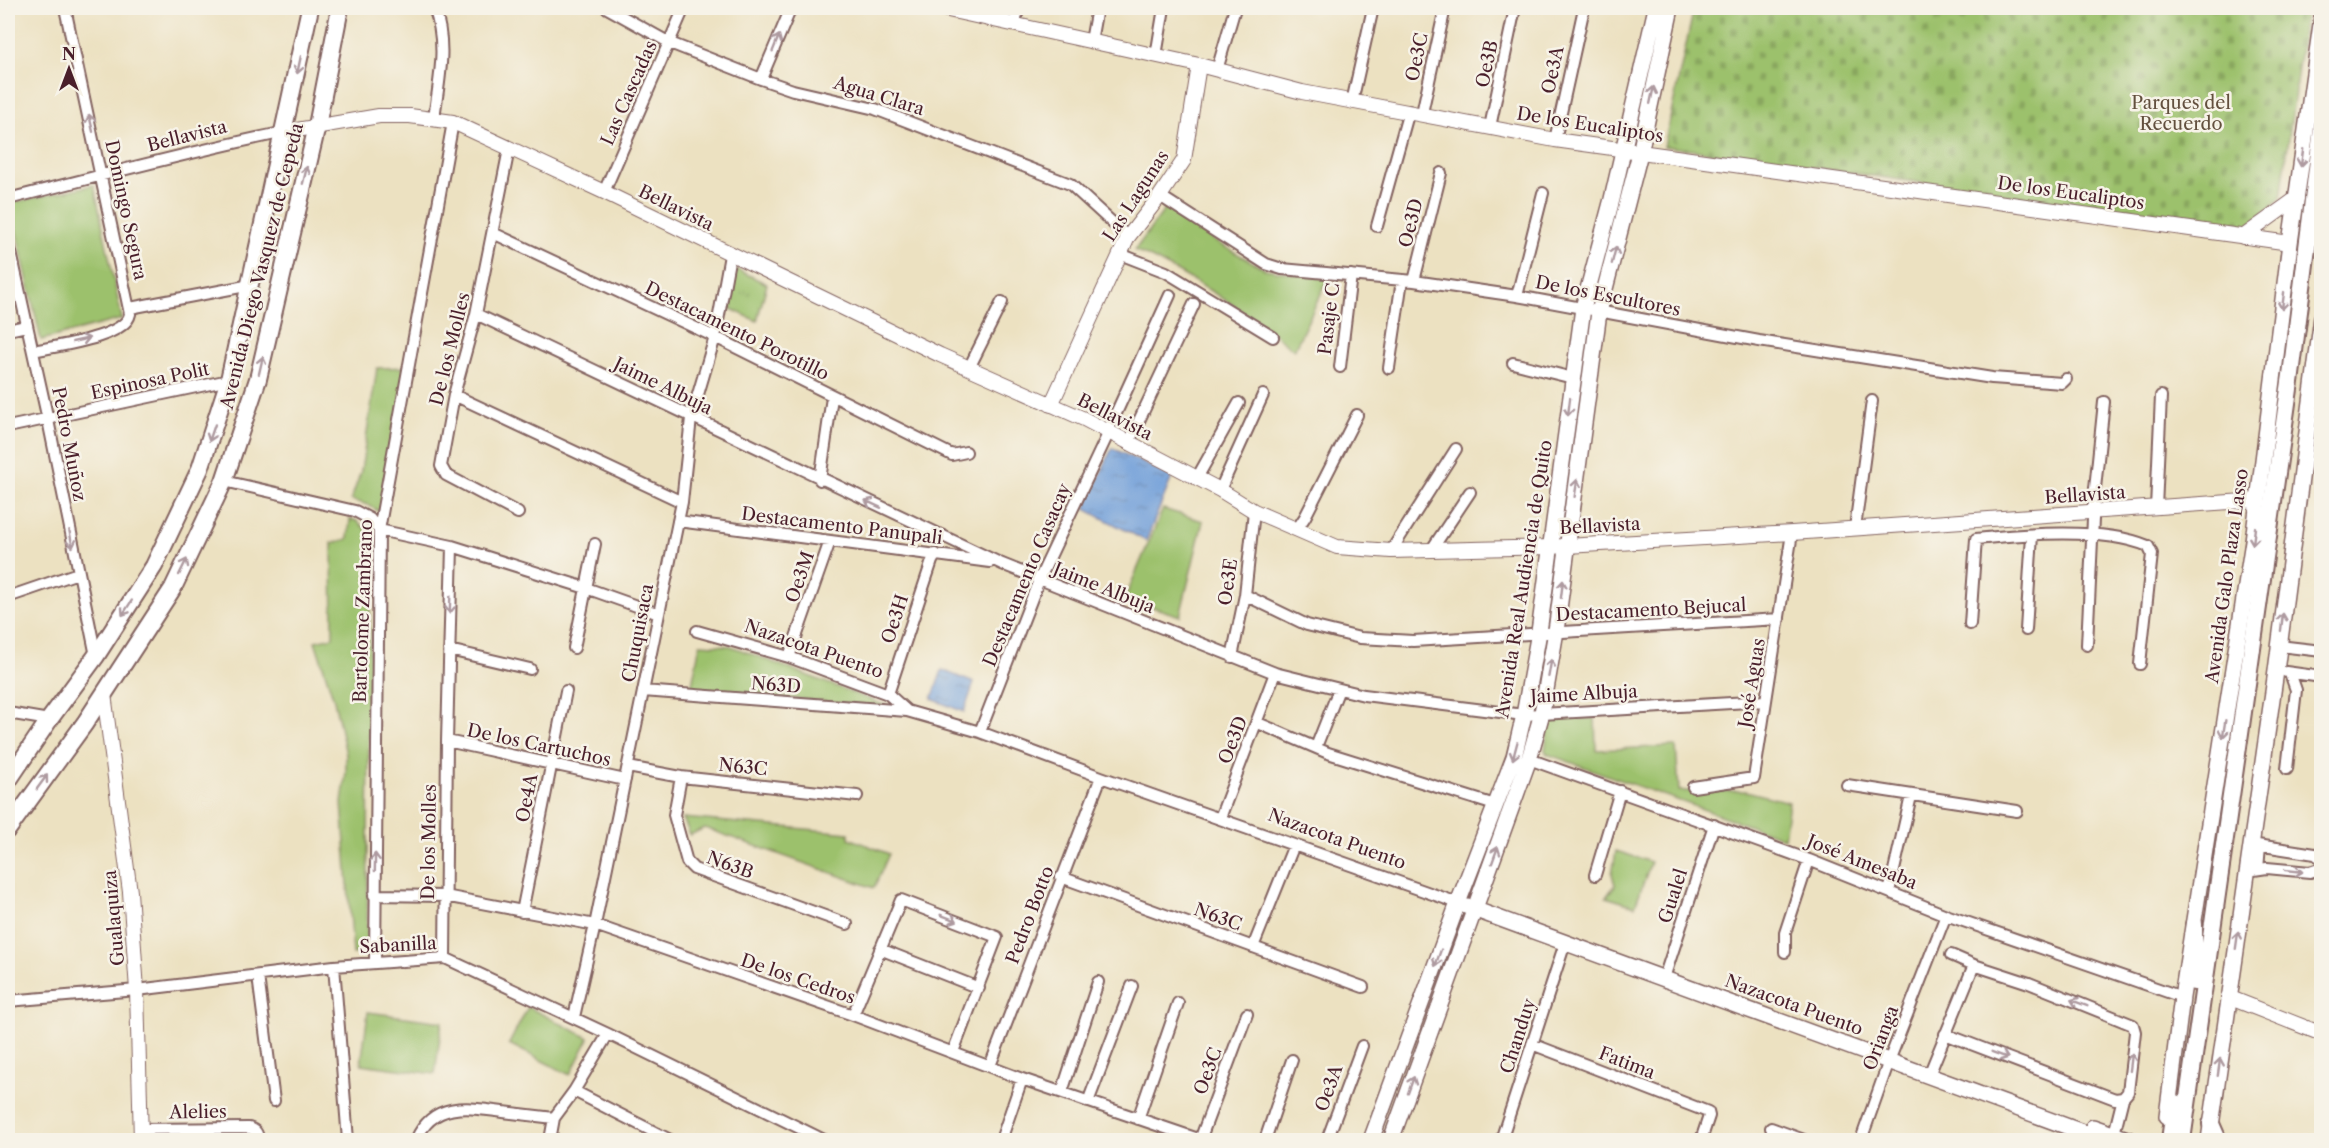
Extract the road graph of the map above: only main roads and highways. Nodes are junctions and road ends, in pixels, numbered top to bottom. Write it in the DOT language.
graph roads {
  1 [pos="310,8"];
  2 [pos="340,8"];
  3 [pos="1656,8"];
  4 [pos="1671,8"];
  5 [pos="2322,17"];
  6 [pos="2322,129"];
  7 [pos="2322,211"];
  8 [pos="2316,238"];
  9 [pos="2322,317"];
  10 [pos="8,781"];
  11 [pos="8,829"];
  12 [pos="1458,903"];
  13 [pos="1475,910"];
  14 [pos="2194,924"];
  15 [pos="1964,1088"];
  16 [pos="2210,1132"];
  17 [pos="2109,1137"];
  18 [pos="1371,1140"];
  19 [pos="1391,1140"];
  20 [pos="2081,1140"];
  21 [pos="2130,1140"];
  22 [pos="2163,1140"];
  23 [pos="2170,1140"];
  24 [pos="2182,1140"];
  25 [pos="2192,1140"];
  26 [pos="2218,1140"];
  1 -- 10 [label="main road, Avenida Diego Vasquez de Cepeda, one-way"];
  11 -- 2 [label="main road, Avenida Diego Vasquez de Cepeda, one-way"];
  3 -- 12 [label="main road, Avenida Real Audiencia de Quito, one-way"];
  13 -- 4 [label="main road, Avenida Real Audiencia de Quito, one-way"];
  5 -- 14 [label="main road, Avenida Galo Plaza Lasso, one-way"];
  6 -- 8 [label="main road, Avenida Galo Plaza Lasso"];
  7 -- 8 [label="main road, Avenida Galo Plaza Lasso"];
  8 -- 24 [label="main road, Avenida Galo Plaza Lasso"];
  8 -- 25 [label="main road, Avenida Galo Plaza Lasso"];
  16 -- 9 [label="main road, one-way"];
  12 -- 13 [label="main road, Nazacota Puento"];
  12 -- 18 [label="main road, Avenida Real Audiencia de Quito, one-way"];
  13 -- 15 [label="main road, Nazacota Puento"];
  19 -- 13 [label="main road, Avenida Real Audiencia de Quito, one-way"];
  14 -- 22 [label="main road, Avenida Galo Plaza Lasso"];
  14 -- 23 [label="main road"];
  15 -- 17 [label="main road"];
  15 -- 20 [label="main road, Nazacota Puento"];
  16 -- 26 [label="main road"];
  17 -- 21 [label="main road"];
}
